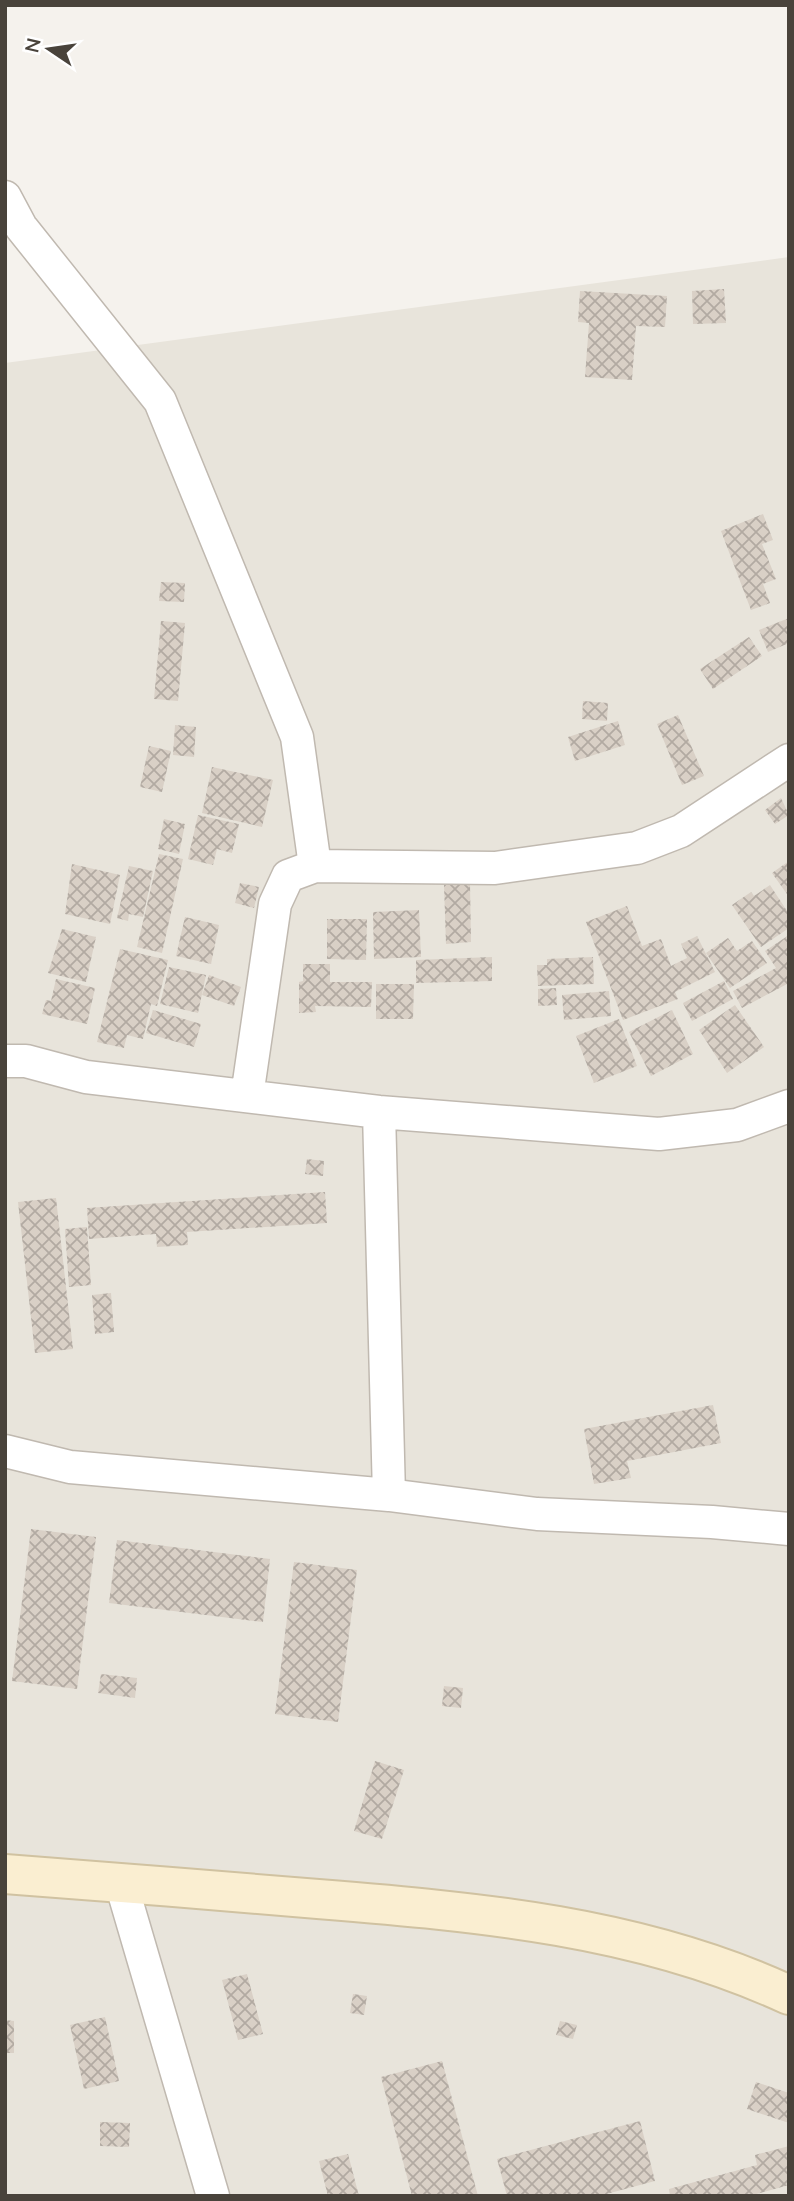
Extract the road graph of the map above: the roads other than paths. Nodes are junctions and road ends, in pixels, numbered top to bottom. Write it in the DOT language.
graph roads {
  1 [pos="5,197"];
  2 [pos="789,760"];
  3 [pos="315,866"];
  4 [pos="5,1061"];
  5 [pos="247,1096"];
  6 [pos="789,1106"];
  7 [pos="379,1112"];
  8 [pos="5,1451"];
  9 [pos="389,1494"];
  10 [pos="789,1529"];
  11 [pos="5,1874"];
  12 [pos="121,1883"];
  13 [pos="789,1995"];
  14 [pos="213,2196"];
  1 -- 3 [label="street"];
  2 -- 3 [label="street"];
  3 -- 5 [label="street"];
  4 -- 5 [label="street"];
  5 -- 7 [label="street"];
  6 -- 7 [label="street"];
  7 -- 9 [label="street"];
  8 -- 9 [label="street"];
  9 -- 10 [label="street"];
  11 -- 12 [label="street"];
  12 -- 13 [label="street"];
  12 -- 14 [label="street"];
}
